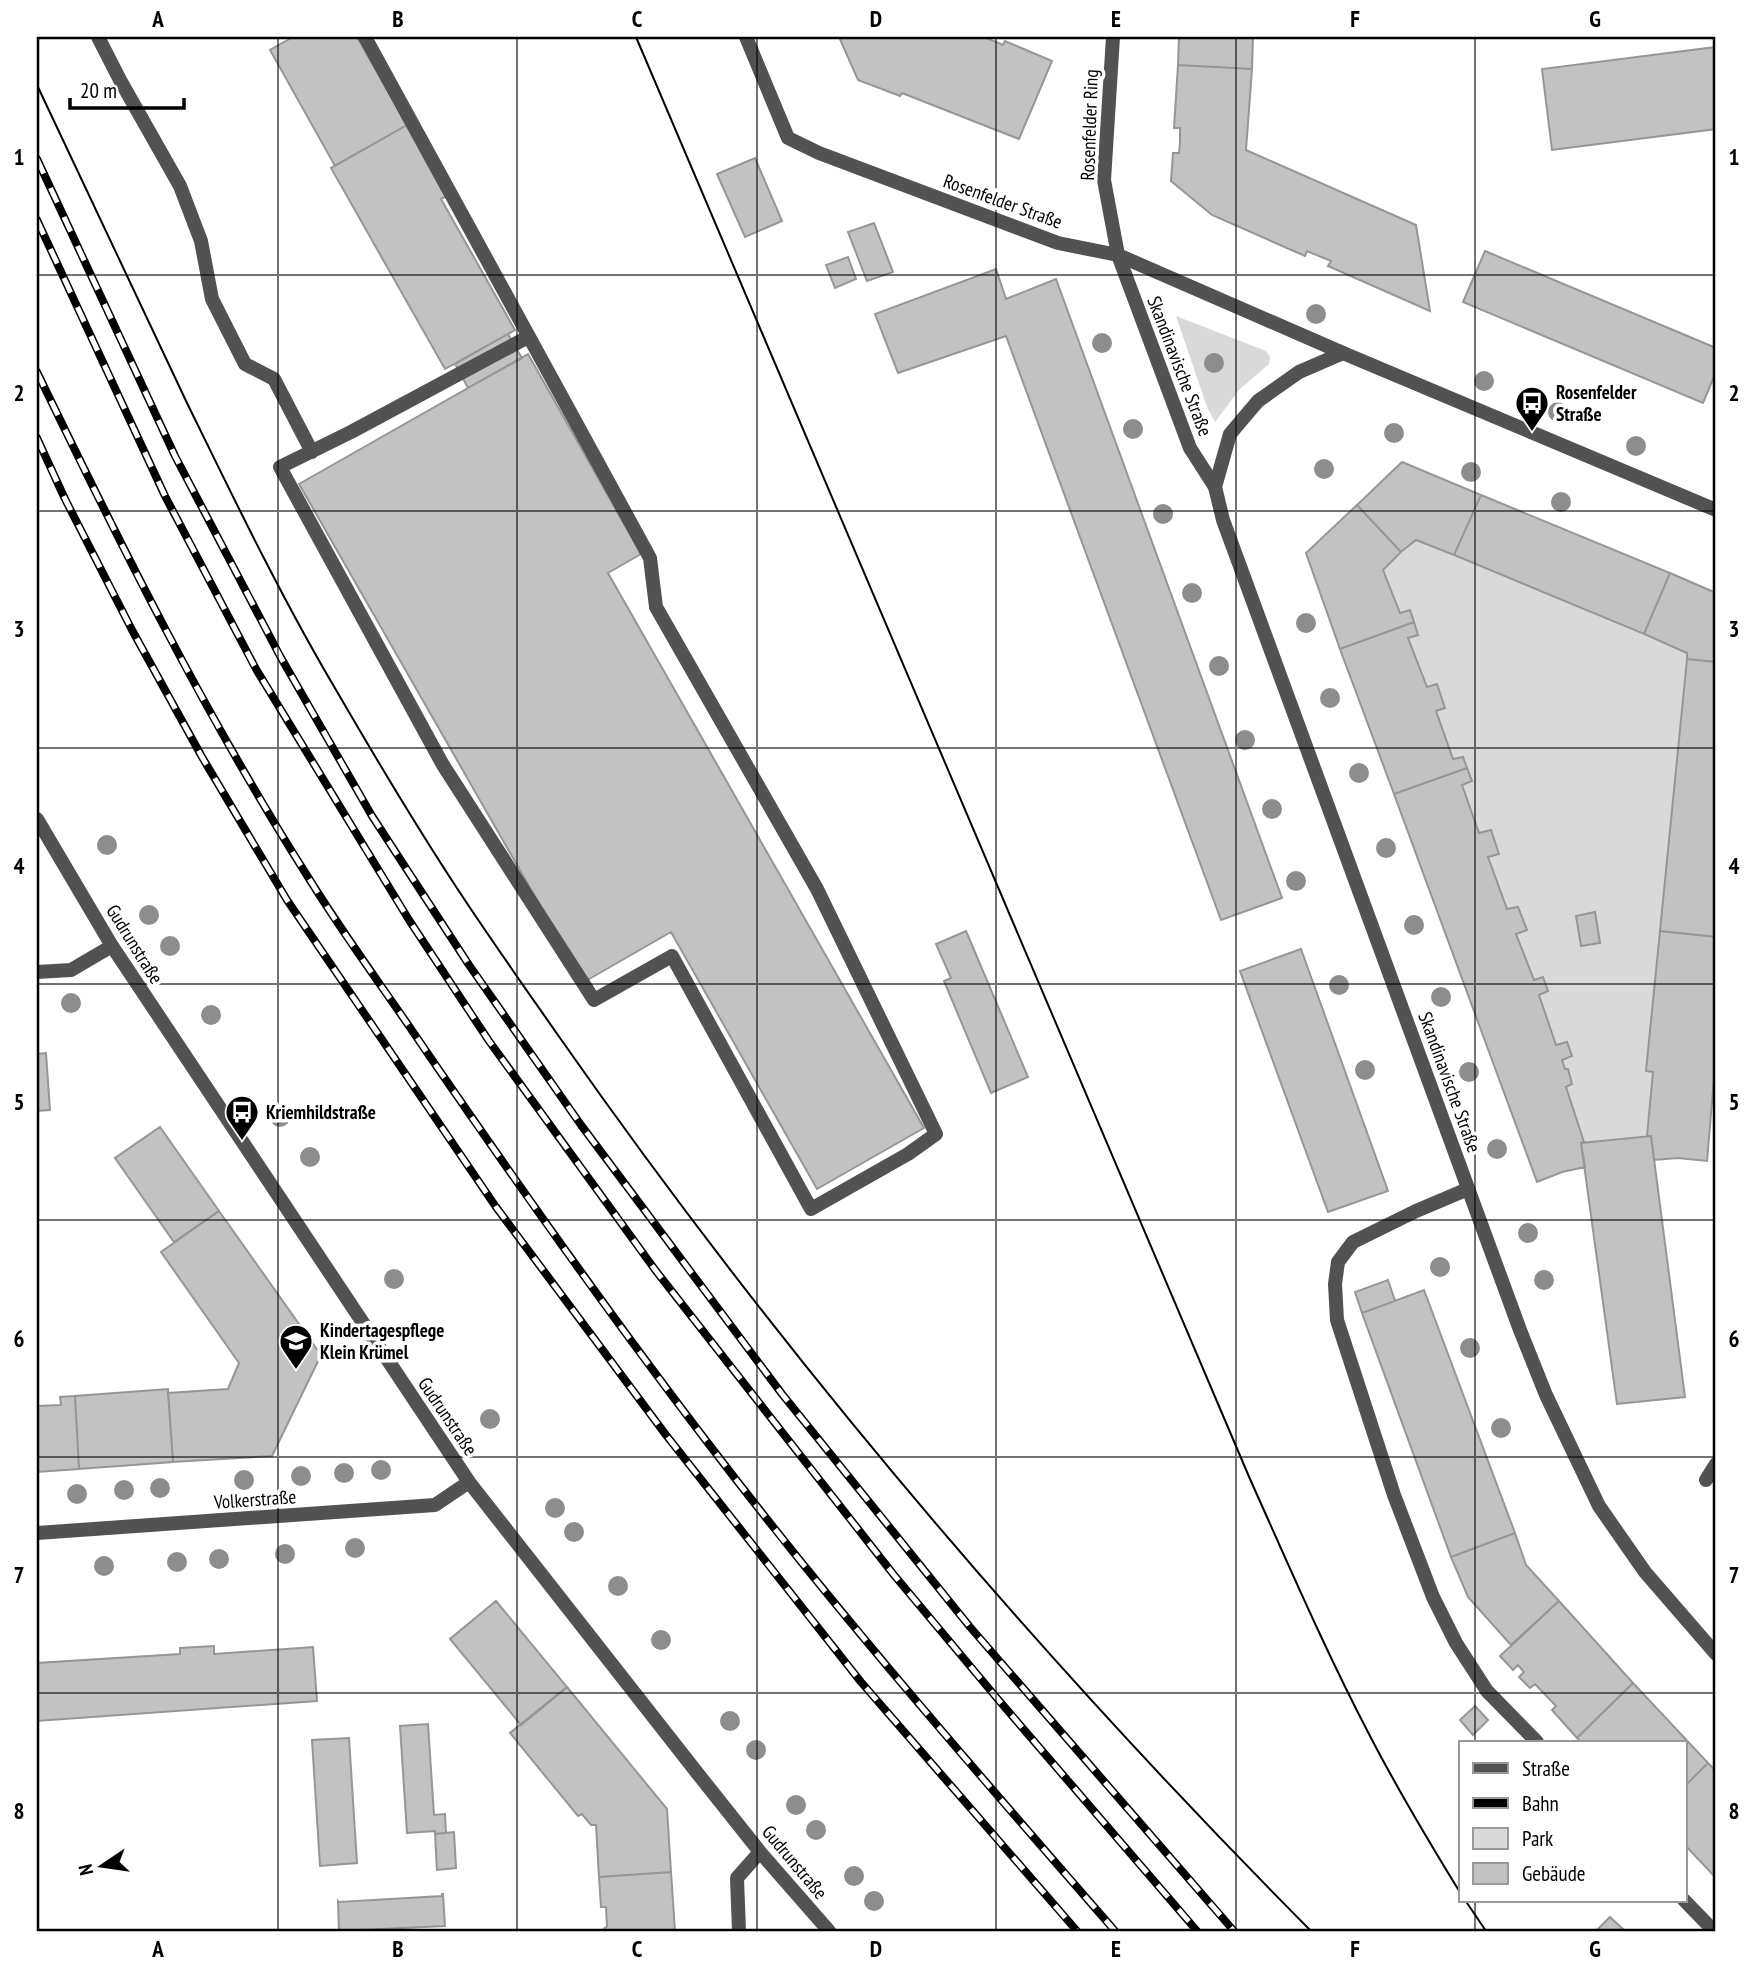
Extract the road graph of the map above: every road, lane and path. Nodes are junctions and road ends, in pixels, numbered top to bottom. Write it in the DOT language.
graph roads {
  1 [pos="98,37"];
  2 [pos="365,37"];
  3 [pos="746,37"];
  4 [pos="1113,37"];
  5 [pos="1118,255"];
  6 [pos="528,337"];
  7 [pos="1343,354"];
  8 [pos="313,452"];
  9 [pos="1215,487"];
  10 [pos="1716,510"];
  11 [pos="37,819"];
  12 [pos="112,946"];
  13 [pos="37,972"];
  14 [pos="1468,1189"];
  15 [pos="1716,1464"];
  16 [pos="1706,1480"];
  17 [pos="469,1482"];
  18 [pos="37,1533"];
  19 [pos="1716,1654"];
  20 [pos="1536,1741"];
  21 [pos="760,1852"];
  22 [pos="1686,1902"];
  23 [pos="739,1931"];
  24 [pos="829,1931"];
  25 [pos="1714,1931"];
  1 -- 8 [label="street"];
  2 -- 6 [label="street"];
  3 -- 5 [label="street, Rosenfelder Straße"];
  4 -- 5 [label="street, Rosenfelder Ring"];
  5 -- 7 [label="street, Rosenfelder Straße"];
  5 -- 9 [label="street, Skandinavische Straße"];
  6 -- 8 [label="street"];
  6 -- 8 [label="street"];
  7 -- 9 [label="street, Skandinavische Straße"];
  7 -- 10 [label="street, Rosenfelder Straße"];
  9 -- 14 [label="street, Skandinavische Straße"];
  11 -- 12 [label="street, Gudrunstraße"];
  12 -- 13 [label="street"];
  12 -- 17 [label="street, Gudrunstraße"];
  14 -- 19 [label="street, Skandinavische Straße"];
  14 -- 20 [label="street"];
  15 -- 16 [label="street"];
  17 -- 18 [label="street, Volkerstraße"];
  17 -- 21 [label="street, Gudrunstraße"];
  21 -- 23 [label="street"];
  21 -- 24 [label="street, Gudrunstraße"];
  22 -- 25 [label="street"];
}
